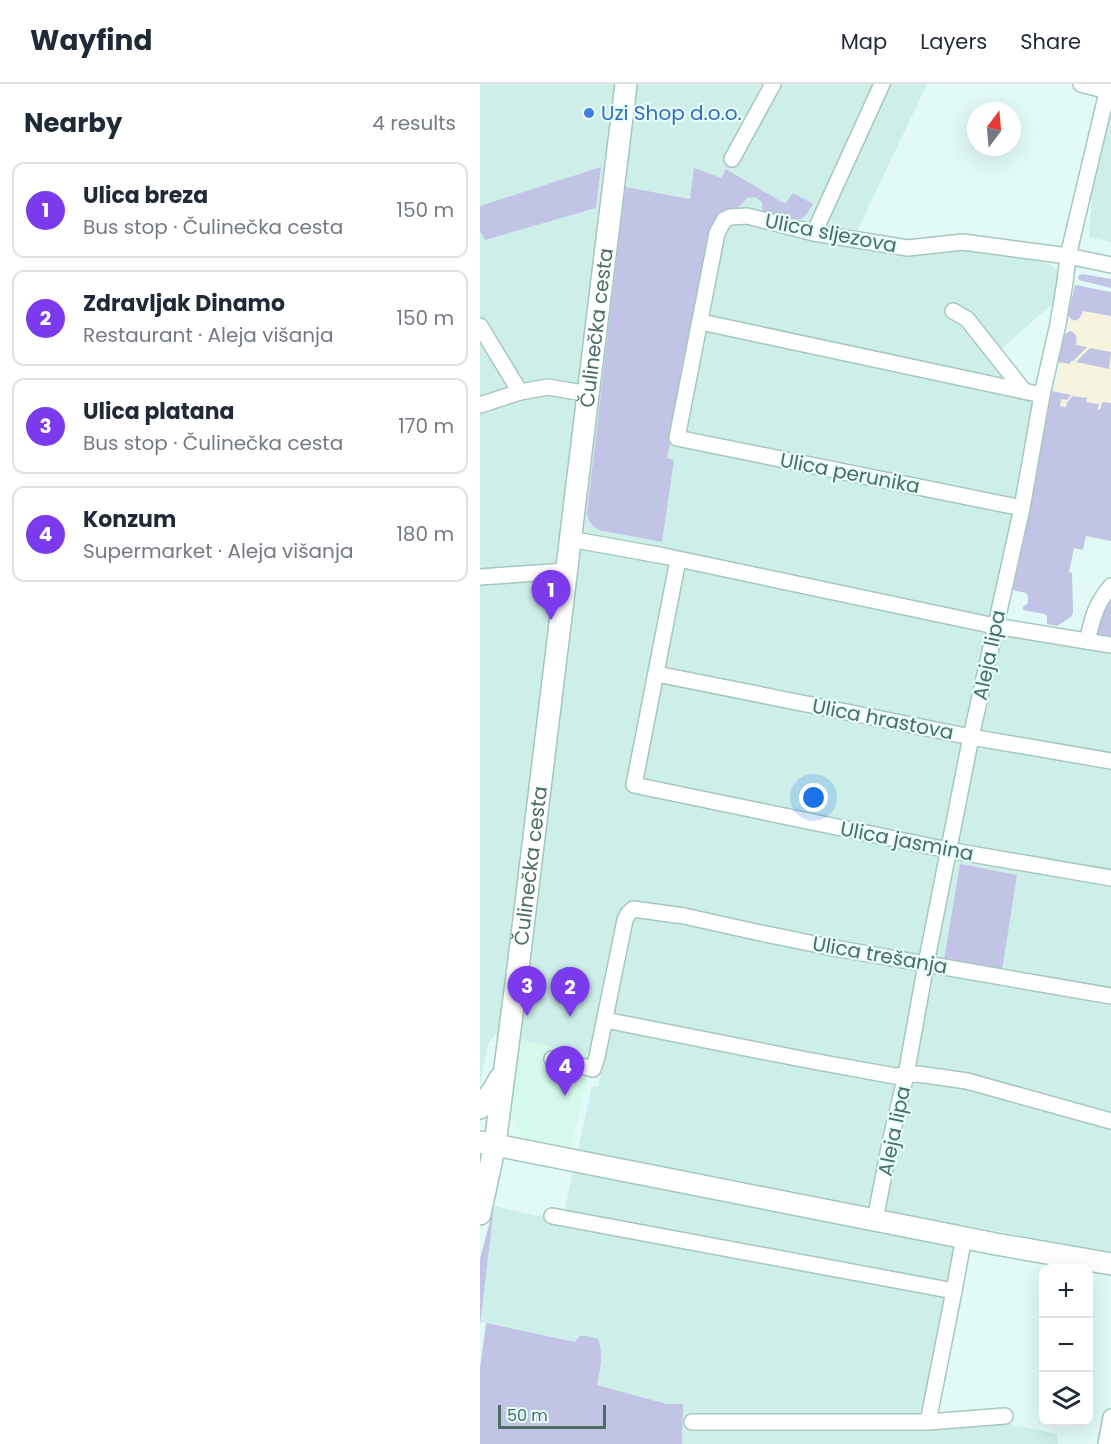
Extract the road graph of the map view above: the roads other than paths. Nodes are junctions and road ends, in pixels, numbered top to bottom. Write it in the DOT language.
graph roads {
  1 [pos="626,84"];
  2 [pos="773,84"];
  3 [pos="882,84"];
  4 [pos="1081,84"];
  5 [pos="1109,89"];
  6 [pos="732,159"];
  7 [pos="814,233"];
  8 [pos="1068,256"];
  9 [pos="1111,265"];
  10 [pos="953,311"];
  11 [pos="701,322"];
  12 [pos="480,326"];
  13 [pos="1024,391"];
  14 [pos="520,392"];
  15 [pos="589,394"];
  16 [pos="1042,395"];
  17 [pos="480,405"];
  18 [pos="1022,508"];
  19 [pos="570,539"];
  20 [pos="678,560"];
  21 [pos="566,571"];
  22 [pos="480,577"];
  23 [pos="1111,586"];
  24 [pos="995,626"];
  25 [pos="1087,641"];
  26 [pos="1111,645"];
  27 [pos="657,674"];
  28 [pos="971,737"];
  29 [pos="1111,761"];
  30 [pos="948,850"];
  31 [pos="1111,878"];
  32 [pos="926,964"];
  33 [pos="1111,996"];
  34 [pos="605,1020"];
  35 [pos="552,1059"];
  36 [pos="504,1072"];
  37 [pos="906,1075"];
  38 [pos="480,1108"];
  39 [pos="1111,1120"];
  40 [pos="487,1143"];
  41 [pos="480,1214"];
  42 [pos="552,1216"];
  43 [pos="875,1220"];
  44 [pos="964,1237"];
  45 [pos="1111,1264"];
  46 [pos="954,1292"];
  47 [pos="1005,1416"];
  48 [pos="1111,1417"];
  49 [pos="692,1422"];
  50 [pos="928,1422"];
  51 [pos="1106,1444"];
  1 -- 15 [label="main road, Čulinečka cesta"];
  2 -- 6 [label="street"];
  3 -- 7 [label="street"];
  4 -- 5 [label="street"];
  5 -- 8 [label="street, Aleja lipa"];
  7 -- 8 [label="street, Ulica sljezova"];
  7 -- 11 [label="street, Ulica sljezova"];
  8 -- 9 [label="street, Ulica sljezova"];
  8 -- 16 [label="street, Aleja lipa"];
  10 -- 13 [label="street"];
  11 -- 13 [label="street"];
  11 -- 18 [label="street, Ulica perunika"];
  12 -- 14 [label="street"];
  13 -- 16 [label="street"];
  14 -- 15 [label="street"];
  14 -- 17 [label="street"];
  15 -- 19 [label="main road, Čulinečka cesta"];
  16 -- 18 [label="street, Aleja lipa"];
  18 -- 24 [label="street, Aleja lipa"];
  19 -- 20 [label="street"];
  19 -- 21 [label="main road, Čulinečka cesta"];
  20 -- 24 [label="street"];
  20 -- 27 [label="street"];
  21 -- 22 [label="street"];
  21 -- 36 [label="main road, Čulinečka cesta"];
  23 -- 25 [label="street"];
  24 -- 25 [label="street"];
  24 -- 28 [label="street, Aleja lipa"];
  25 -- 26 [label="street"];
  27 -- 28 [label="street, Ulica hrastova"];
  27 -- 30 [label="street, Ulica jasmina"];
  28 -- 29 [label="street, Ulica hrastova"];
  28 -- 30 [label="street, Aleja lipa"];
  30 -- 31 [label="street, Ulica jasmina"];
  30 -- 32 [label="street, Aleja lipa"];
  32 -- 33 [label="street, Ulica trešanja"];
  32 -- 34 [label="street, Ulica trešanja"];
  32 -- 37 [label="street, Aleja lipa"];
  34 -- 35 [label="street"];
  34 -- 37 [label="street"];
  36 -- 38 [label="main road"];
  36 -- 40 [label="main road, Čulinečka cesta"];
  37 -- 39 [label="street"];
  37 -- 43 [label="street, Aleja lipa"];
  40 -- 41 [label="main road, Čulinečka cesta"];
  40 -- 43 [label="main road"];
  42 -- 46 [label="street"];
  43 -- 44 [label="main road"];
  44 -- 45 [label="main road"];
  44 -- 46 [label="street"];
  46 -- 50 [label="street"];
  47 -- 50 [label="street"];
  48 -- 51 [label="street"];
  49 -- 50 [label="street"];
}
